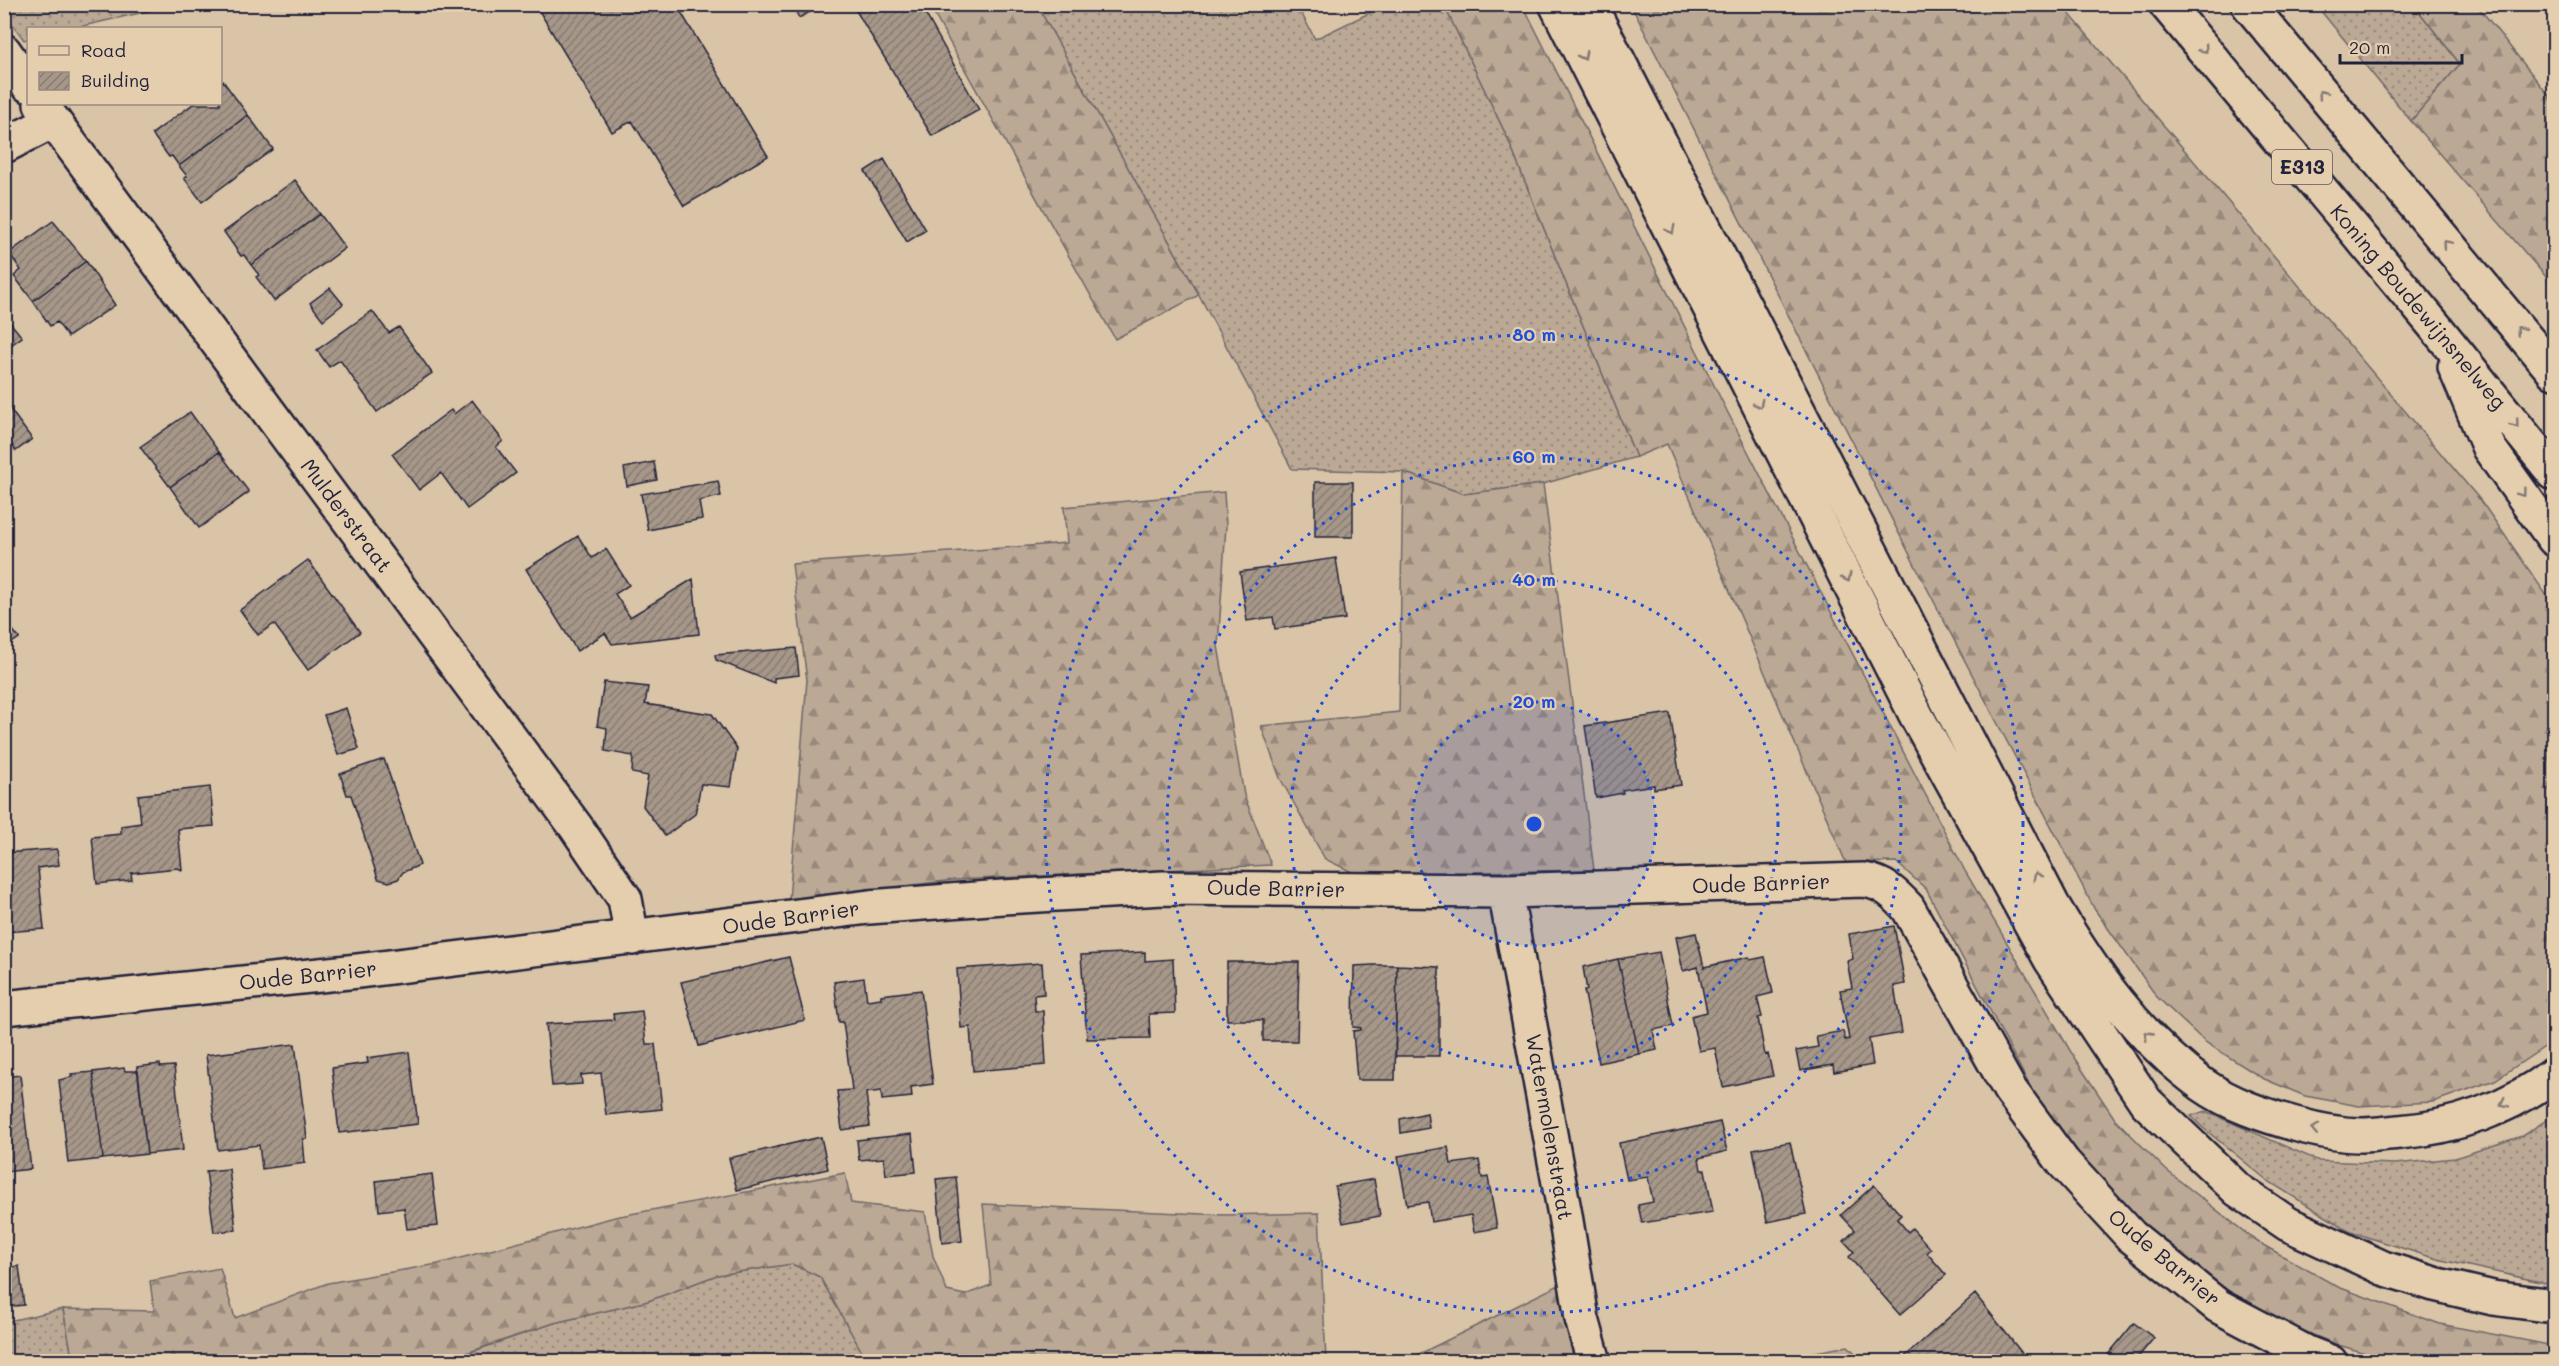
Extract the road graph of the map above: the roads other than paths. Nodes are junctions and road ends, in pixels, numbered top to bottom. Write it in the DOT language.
graph roads {
  1 [pos="1556,4"];
  2 [pos="1589,4"];
  3 [pos="2166,4"];
  4 [pos="2248,4"];
  5 [pos="4,51"];
  6 [pos="27,84"];
  7 [pos="47,112"];
  8 [pos="4,146"];
  9 [pos="2438,330"];
  10 [pos="2554,372"];
  11 [pos="2554,473"];
  12 [pos="2554,539"];
  13 [pos="1505,891"];
  14 [pos="632,938"];
  15 [pos="4,1008"];
  16 [pos="2554,1074"];
  17 [pos="2554,1306"];
  18 [pos="1594,1362"];
  19 [pos="2330,1362"];
  1 -- 17 [label="main road, one-way"];
  16 -- 2 [label="main road, one-way"];
  3 -- 9 [label="main road, Koning Boudewijnsnelweg / E313, one-way"];
  10 -- 4 [label="main road, E313, one-way"];
  5 -- 6 [label="main road"];
  7 -- 8 [label="main road"];
  7 -- 14 [label="main road, Mulderstraat"];
  9 -- 11 [label="main road, Koning Boudewijnsnelweg / E313, one-way"];
  9 -- 12 [label="main road, one-way"];
  13 -- 14 [label="main road, Oude Barrier"];
  13 -- 18 [label="main road, Watermolenstraat"];
  13 -- 19 [label="main road, Oude Barrier"];
  14 -- 15 [label="main road, Oude Barrier"];
}
